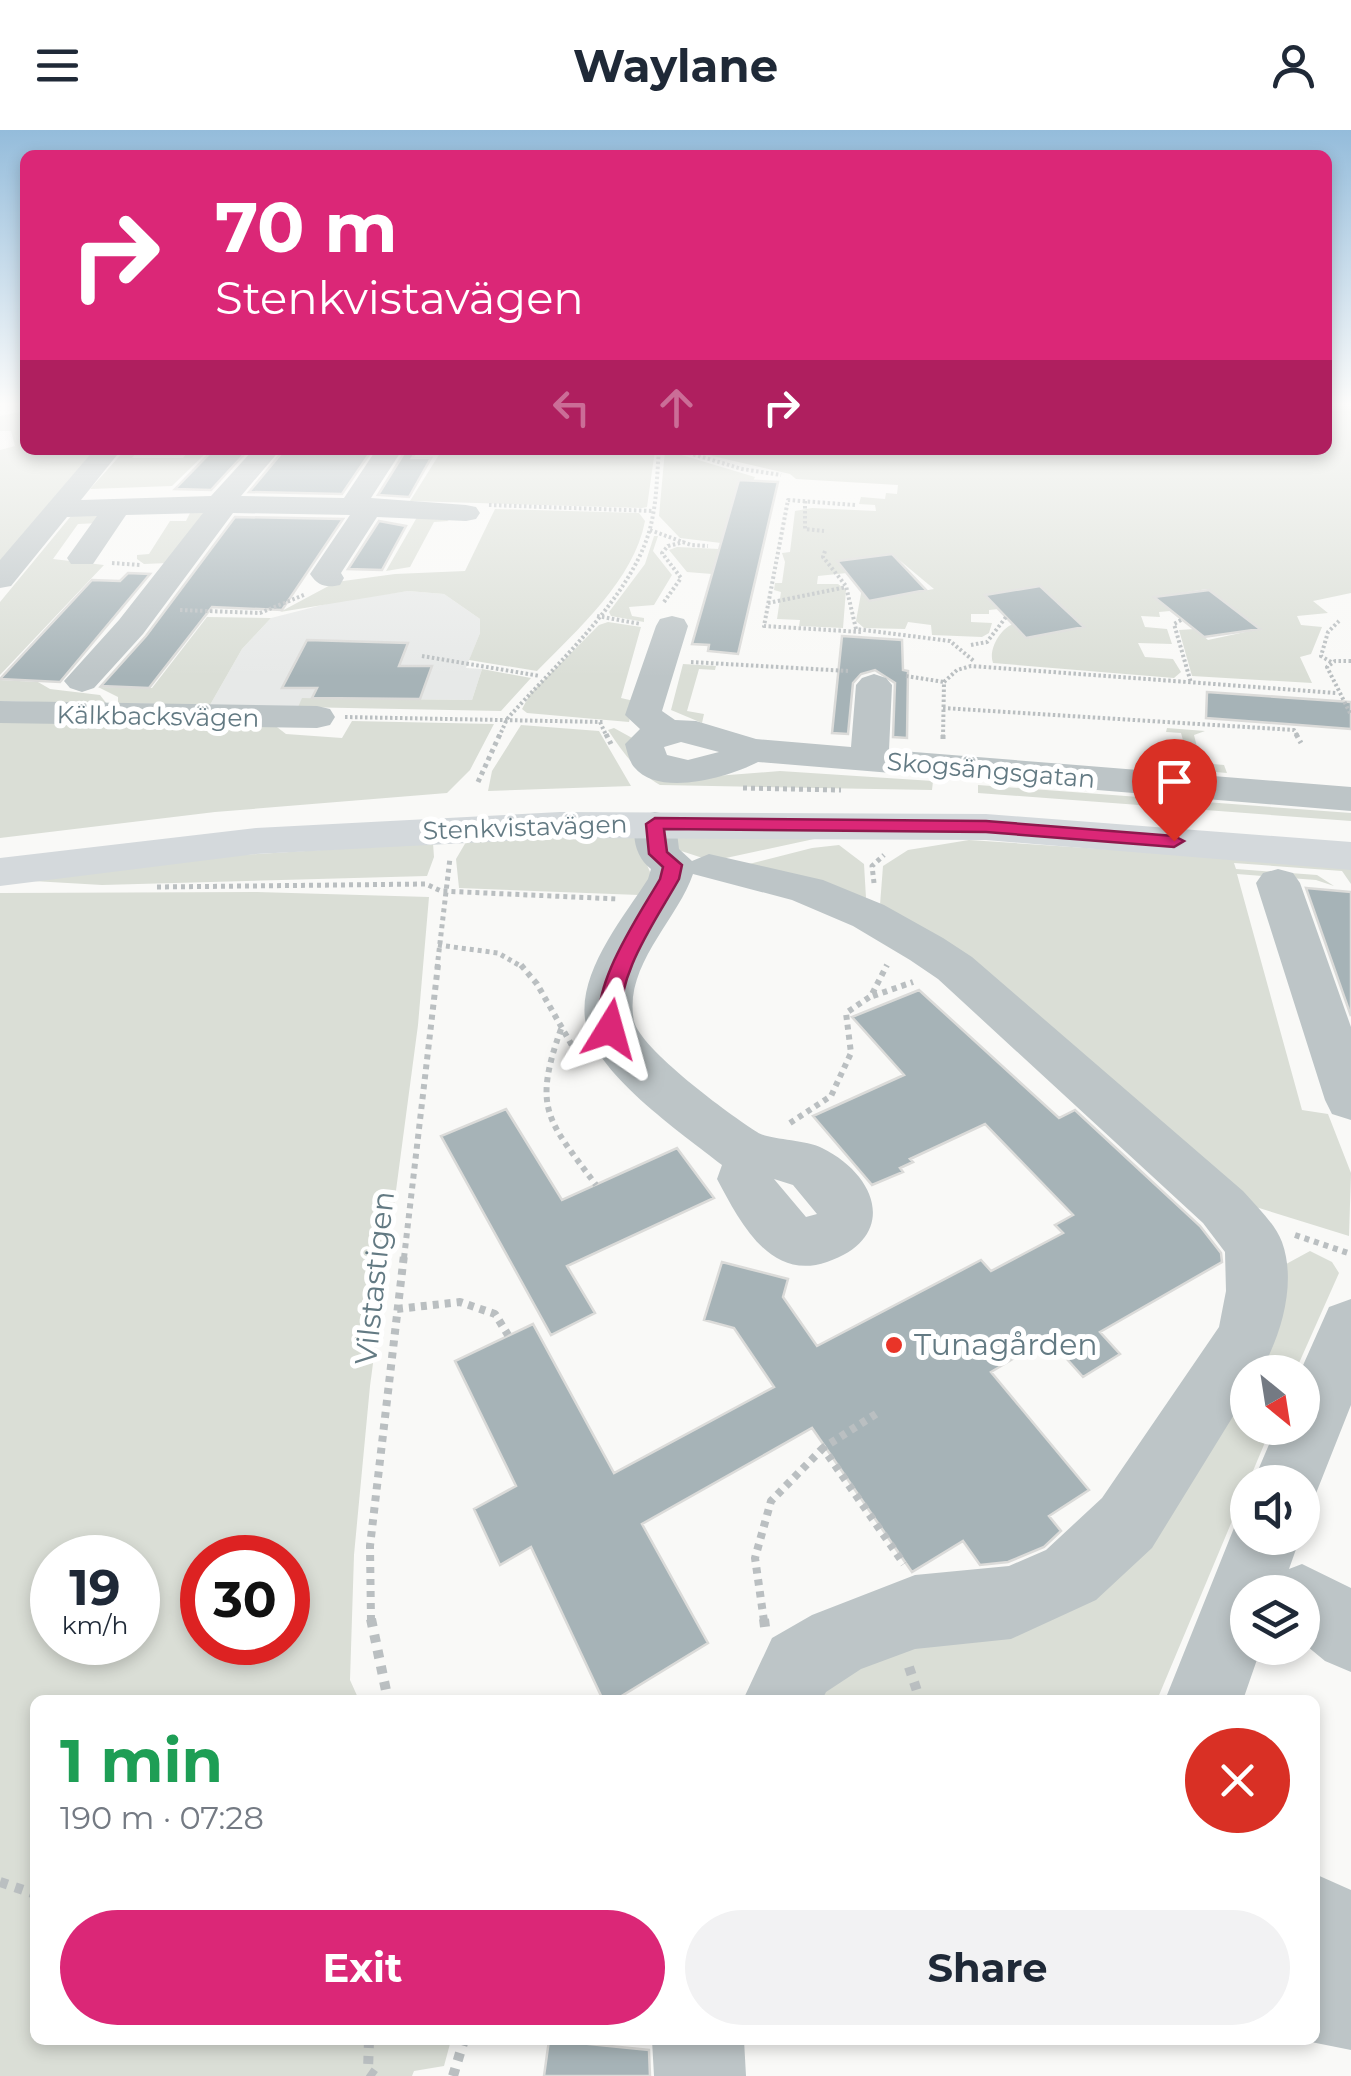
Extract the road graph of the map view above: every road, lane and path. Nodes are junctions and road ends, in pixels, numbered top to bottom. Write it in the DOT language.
graph roads {
  1 [pos="68,495"];
  2 [pos="230,495"];
  3 [pos="367,495"];
  4 [pos="655,495"];
  5 [pos="805,501"];
  6 [pos="223,503"];
  7 [pos="855,504"];
  8 [pos="119,506"];
  9 [pos="362,506"];
  10 [pos="55,509"];
  11 [pos="452,511"];
  12 [pos="653,511"];
  13 [pos="650,530"];
  14 [pos="824,531"];
  15 [pos="684,542"];
  16 [pos="708,546"];
  17 [pos="826,550"];
  18 [pos="82,558"];
  19 [pos="177,566"];
  20 [pos="329,578"];
  21 [pos="0,580"];
  22 [pos="848,586"];
  23 [pos="768,603"];
  24 [pos="143,610"];
  25 [pos="597,616"];
  26 [pos="1006,617"];
  27 [pos="1181,620"];
  28 [pos="1339,621"];
  29 [pos="672,626"];
  30 [pos="861,632"];
  31 [pos="971,645"];
  32 [pos="422,656"];
  33 [pos="660,660"];
  34 [pos="1351,660"];
  35 [pos="975,662"];
  36 [pos="1332,663"];
  37 [pos="730,664"];
  38 [pos="801,668"];
  39 [pos="730,674"];
  40 [pos="542,676"];
  41 [pos="873,677"];
  42 [pos="82,681"];
  43 [pos="799,681"];
  44 [pos="944,682"];
  45 [pos="1191,683"];
  46 [pos="1336,693"];
  47 [pos="1343,704"];
  48 [pos="1351,704"];
  49 [pos="943,708"];
  50 [pos="994,711"];
  51 [pos="0,712"];
  52 [pos="1069,715"];
  53 [pos="1351,715"];
  54 [pos="317,717"];
  55 [pos="507,719"];
  56 [pos="1148,720"];
  57 [pos="994,725"];
  58 [pos="1220,725"];
  59 [pos="1070,728"];
  60 [pos="660,733"];
  61 [pos="1150,733"];
  62 [pos="1222,734"];
  63 [pos="1301,743"];
  64 [pos="868,760"];
  65 [pos="944,766"];
  66 [pos="478,782"];
  67 [pos="1351,798"];
  68 [pos="656,813"];
  69 [pos="1351,834"];
  70 [pos="0,850"];
  71 [pos="886,853"];
  72 [pos="1351,856"];
  73 [pos="450,860"];
  74 [pos="709,867"];
  75 [pos="0,872"];
  76 [pos="1278,883"];
  77 [pos="147,887"];
  78 [pos="444,891"];
  79 [pos="662,892"];
  80 [pos="888,924"];
  81 [pos="438,944"];
  82 [pos="561,1028"];
  83 [pos="578,1056"];
  84 [pos="1351,1100"];
  85 [pos="741,1150"];
  86 [pos="596,1184"];
  87 [pos="397,1309"];
  88 [pos="1351,1326"];
  89 [pos="508,1335"];
  90 [pos="876,1414"];
  91 [pos="823,1448"];
  92 [pos="1294,1465"];
  93 [pos="1320,1607"];
  94 [pos="936,1610"];
  95 [pos="1351,1635"];
  96 [pos="1230,1659"];
  97 [pos="786,1691"];
  98 [pos="1210,1694"];
  99 [pos="387,1695"];
  100 [pos="0,1882"];
  101 [pos="30,1892"];
  102 [pos="1320,1920"];
  103 [pos="1351,1942"];
  104 [pos="1320,2002"];
  105 [pos="1351,2005"];
  106 [pos="369,2045"];
  107 [pos="462,2045"];
  108 [pos="698,2045"];
  109 [pos="375,2076"];
  110 [pos="453,2076"];
  111 [pos="700,2076"];
  1 -- 10 [label="street"];
  2 -- 6 [label="street"];
  3 -- 9 [label="street"];
  4 -- 12 [label="path"];
  5 -- 7 [label="path"];
  5 -- 14 [label="path"];
  5 -- 23 [label="path"];
  6 -- 8 [label="street"];
  6 -- 9 [label="street"];
  6 -- 19 [label="street"];
  8 -- 10 [label="street"];
  8 -- 18 [label="street"];
  9 -- 11 [label="street"];
  9 -- 20 [label="street"];
  10 -- 21 [label="street"];
  11 -- 12 [label="path"];
  12 -- 13 [label="path"];
  13 -- 15 [label="path"];
  13 -- 25 [label="path"];
  15 -- 16 [label="path"];
  15 -- 29 [label="path"];
  17 -- 22 [label="path"];
  18 -- 19 [label="path"];
  19 -- 24 [label="street"];
  20 -- 24 [label="path"];
  22 -- 23 [label="path"];
  22 -- 30 [label="path"];
  23 -- 30 [label="path"];
  24 -- 42 [label="street"];
  25 -- 29 [label="path"];
  25 -- 40 [label="path"];
  26 -- 31 [label="path"];
  27 -- 45 [label="path"];
  28 -- 36 [label="path"];
  29 -- 33 [label="street"];
  30 -- 35 [label="path"];
  32 -- 40 [label="path"];
  33 -- 37 [label="path"];
  33 -- 60 [label="street"];
  34 -- 36 [label="path"];
  35 -- 44 [label="path"];
  35 -- 45 [label="path"];
  36 -- 46 [label="path"];
  37 -- 38 [label="path"];
  37 -- 39 [label="path"];
  38 -- 41 [label="path"];
  38 -- 43 [label="path"];
  40 -- 55 [label="path"];
  41 -- 44 [label="path"];
  41 -- 64 [label="street"];
  44 -- 49 [label="path"];
  45 -- 46 [label="path"];
  46 -- 47 [label="path"];
  47 -- 48 [label="path"];
  47 -- 53 [label="path"];
  49 -- 50 [label="path"];
  49 -- 65 [label="path"];
  50 -- 52 [label="path"];
  50 -- 57 [label="path"];
  51 -- 54 [label="street, Kälkbacksvägen"];
  52 -- 56 [label="path"];
  52 -- 59 [label="path"];
  54 -- 55 [label="path"];
  55 -- 60 [label="path"];
  55 -- 66 [label="path"];
  56 -- 58 [label="path"];
  56 -- 61 [label="path"];
  58 -- 62 [label="path"];
  58 -- 63 [label="path"];
  60 -- 64 [label="street, Skogsängsgatan"];
  64 -- 65 [label="street, Skogsängsgatan"];
  65 -- 67 [label="street, Skogsängsgatan"];
  68 -- 69 [label="main road, Stenkvistavägen"];
  68 -- 70 [label="main road, Stenkvistavägen"];
  68 -- 72 [label="main road, Stenkvistavägen"];
  68 -- 75 [label="main road, Stenkvistavägen"];
  68 -- 79 [label="street"];
  71 -- 80 [label="path"];
  73 -- 78 [label="path, Vilstastigen"];
  74 -- 80 [label="street"];
  76 -- 84 [label="street"];
  77 -- 78 [label="path"];
  78 -- 79 [label="path"];
  78 -- 81 [label="path, Vilstastigen"];
  79 -- 85 [label="street"];
  80 -- 85 [label="path"];
  80 -- 94 [label="street"];
  81 -- 82 [label="path"];
  81 -- 87 [label="path, Vilstastigen"];
  82 -- 83 [label="path"];
  82 -- 86 [label="path"];
  87 -- 89 [label="path"];
  87 -- 99 [label="path, Vilstastigen"];
  88 -- 92 [label="street"];
  90 -- 91 [label="path"];
  91 -- 94 [label="path"];
  91 -- 97 [label="path"];
  93 -- 95 [label="street"];
  94 -- 97 [label="street"];
  96 -- 98 [label="street"];
  100 -- 101 [label="path"];
  102 -- 103 [label="street"];
  104 -- 105 [label="street"];
  106 -- 109 [label="path"];
  107 -- 110 [label="path"];
  108 -- 111 [label="street"];
}
